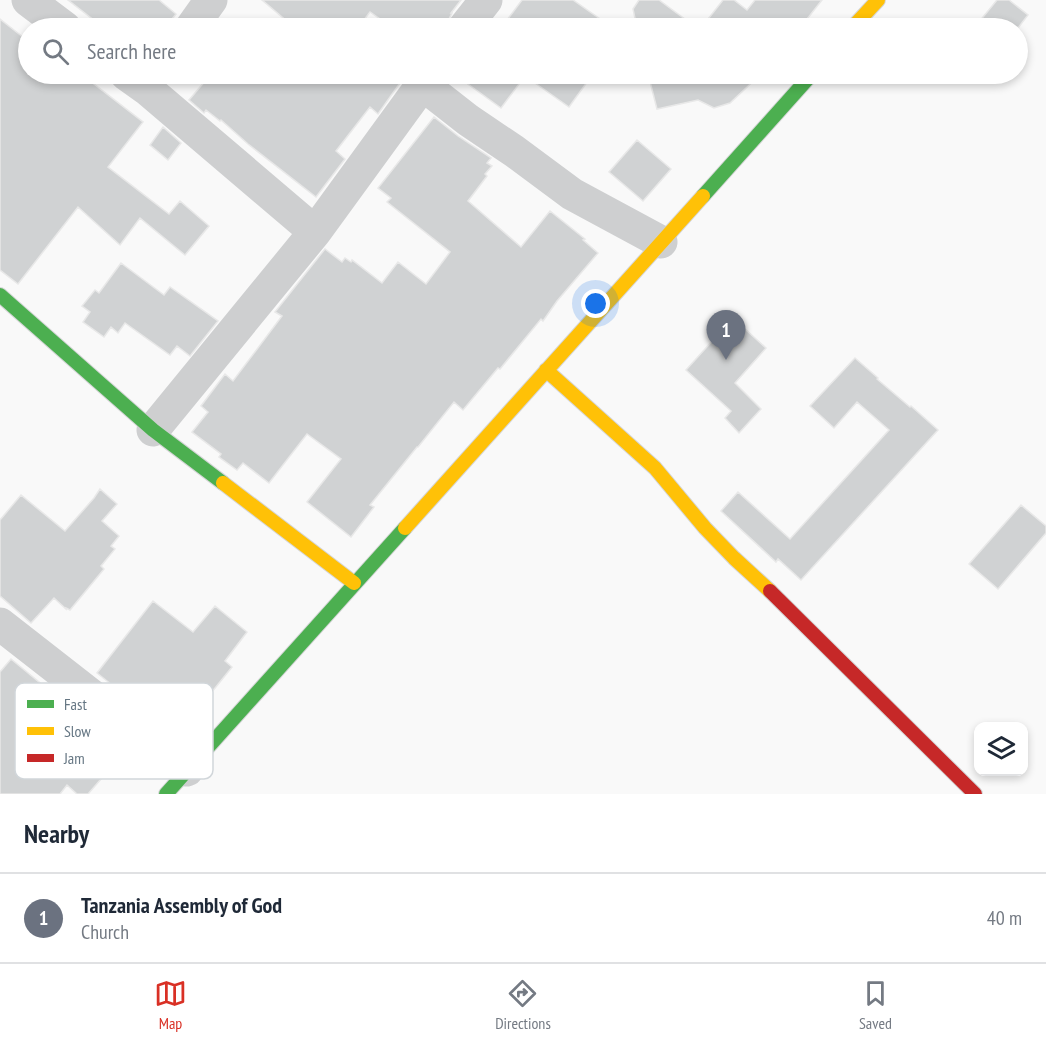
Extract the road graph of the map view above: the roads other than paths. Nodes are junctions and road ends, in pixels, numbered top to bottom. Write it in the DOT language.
graph roads {
  1 [pos="28,0"];
  2 [pos="211,0"];
  3 [pos="486,0"];
  4 [pos="878,0"];
  5 [pos="52,18"];
  6 [pos="198,18"];
  7 [pos="472,18"];
  8 [pos="861,18"];
  9 [pos="150,84"];
  10 [pos="422,84"];
  11 [pos="431,84"];
  12 [pos="803,84"];
  13 [pos="315,232"];
  14 [pos="661,242"];
  15 [pos="0,295"];
  16 [pos="546,370"];
  17 [pos="153,430"];
  18 [pos="354,583"];
  19 [pos="0,624"];
  20 [pos="66,683"];
  21 [pos="213,741"];
  22 [pos="975,794"];
  1 -- 5 [label="street"];
  2 -- 6 [label="street"];
  3 -- 7 [label="street"];
  4 -- 8 [label="street"];
  9 -- 13 [label="street"];
  10 -- 13 [label="street"];
  11 -- 14 [label="street"];
  12 -- 14 [label="street"];
  13 -- 17 [label="street"];
  14 -- 16 [label="street"];
  15 -- 17 [label="street"];
  16 -- 18 [label="street"];
  16 -- 22 [label="street"];
  17 -- 18 [label="street"];
  18 -- 21 [label="street"];
  19 -- 20 [label="street"];
}
